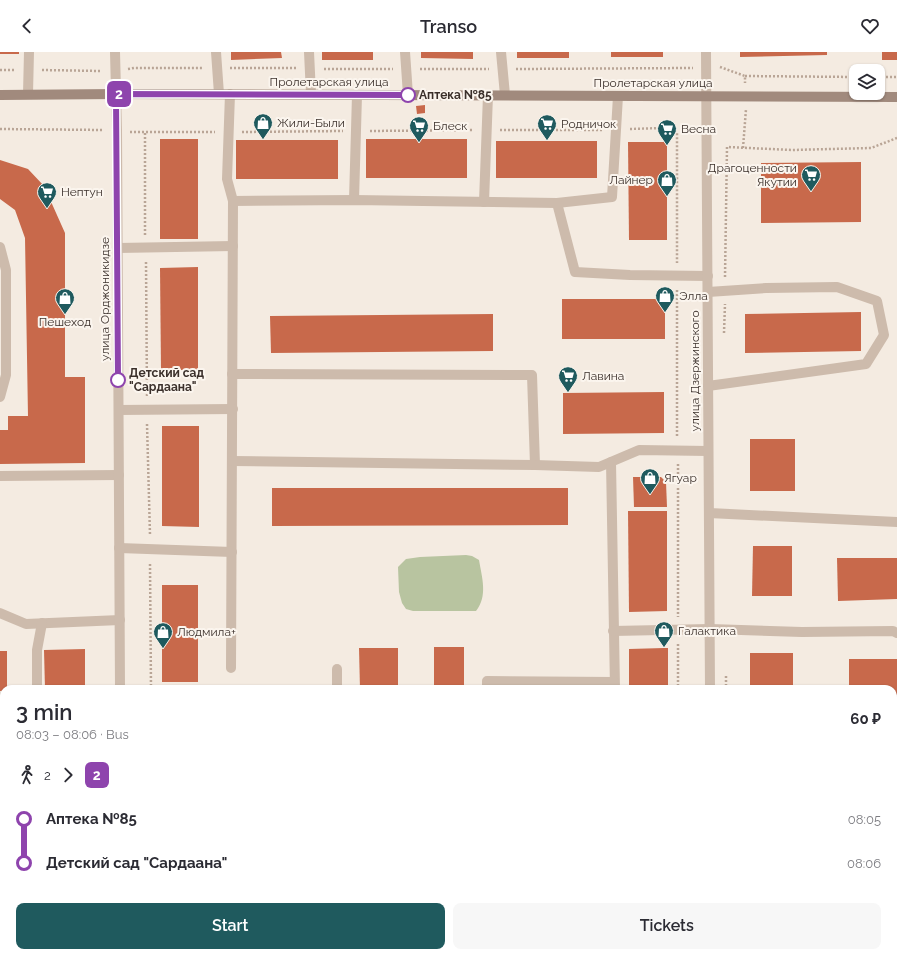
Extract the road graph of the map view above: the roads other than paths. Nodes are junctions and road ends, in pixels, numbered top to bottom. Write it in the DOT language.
graph roads {
  1 [pos="29,52"];
  2 [pos="115,52"];
  3 [pos="216,52"];
  4 [pos="309,52"];
  5 [pos="405,52"];
  6 [pos="501,52"];
  7 [pos="706,52"];
  8 [pos="28,94"];
  9 [pos="116,94"];
  10 [pos="224,94"];
  11 [pos="311,94"];
  12 [pos="0,95"];
  13 [pos="357,95"];
  14 [pos="408,95"];
  15 [pos="488,95"];
  16 [pos="505,95"];
  17 [pos="618,96"];
  18 [pos="707,96"];
  19 [pos="897,97"];
  20 [pos="233,200"];
  21 [pos="354,200"];
  22 [pos="484,202"];
  23 [pos="557,203"];
  24 [pos="233,246"];
  25 [pos="0,247"];
  26 [pos="118,248"];
  27 [pos="708,276"];
  28 [pos="708,292"];
  29 [pos="232,374"];
  30 [pos="708,386"];
  31 [pos="0,397"];
  32 [pos="119,410"];
  33 [pos="232,410"];
  34 [pos="708,450"];
  35 [pos="232,461"];
  36 [pos="611,462"];
  37 [pos="535,465"];
  38 [pos="119,475"];
  39 [pos="0,476"];
  40 [pos="709,513"];
  41 [pos="897,522"];
  42 [pos="119,548"];
  43 [pos="232,552"];
  44 [pos="0,613"];
  45 [pos="120,620"];
  46 [pos="42,623"];
  47 [pos="710,629"];
  48 [pos="614,631"];
  49 [pos="897,633"];
  50 [pos="231,668"];
  51 [pos="337,669"];
  52 [pos="37,685"];
  53 [pos="120,685"];
  54 [pos="337,685"];
  55 [pos="487,685"];
  56 [pos="615,685"];
  57 [pos="710,685"];
  1 -- 8 [label="street"];
  2 -- 9 [label="street, улица Орджоникидзе"];
  3 -- 10 [label="street"];
  4 -- 11 [label="street"];
  5 -- 14 [label="street"];
  6 -- 16 [label="street"];
  7 -- 18 [label="street, улица Дзержинского"];
  8 -- 9 [label="main road, Пролетарская улица"];
  8 -- 12 [label="main road, Пролетарская улица"];
  9 -- 10 [label="main road, Пролетарская улица"];
  9 -- 26 [label="street, улица Орджоникидзе"];
  10 -- 11 [label="main road, Пролетарская улица"];
  10 -- 20 [label="street"];
  11 -- 13 [label="main road, Пролетарская улица"];
  13 -- 14 [label="main road, Пролетарская улица"];
  13 -- 21 [label="street"];
  14 -- 15 [label="main road, Пролетарская улица"];
  15 -- 16 [label="main road, Пролетарская улица"];
  15 -- 22 [label="street"];
  16 -- 17 [label="main road, Пролетарская улица"];
  17 -- 18 [label="main road, Пролетарская улица"];
  17 -- 23 [label="street"];
  18 -- 19 [label="main road, Пролетарская улица"];
  18 -- 27 [label="street, улица Дзержинского"];
  20 -- 21 [label="street"];
  20 -- 24 [label="street"];
  21 -- 22 [label="street"];
  22 -- 23 [label="street"];
  23 -- 27 [label="street"];
  24 -- 26 [label="street"];
  24 -- 29 [label="street"];
  25 -- 31 [label="street"];
  26 -- 32 [label="street, улица Орджоникидзе"];
  27 -- 28 [label="street, улица Дзержинского"];
  28 -- 30 [label="street, улица Дзержинского"];
  28 -- 30 [label="street"];
  29 -- 33 [label="street"];
  29 -- 37 [label="street"];
  30 -- 34 [label="street, улица Дзержинского"];
  32 -- 33 [label="street"];
  32 -- 38 [label="street, улица Орджоникидзе"];
  33 -- 35 [label="street"];
  34 -- 36 [label="street"];
  34 -- 40 [label="street, улица Дзержинского"];
  35 -- 37 [label="street"];
  35 -- 43 [label="street"];
  36 -- 37 [label="street"];
  36 -- 48 [label="street"];
  38 -- 39 [label="street"];
  38 -- 42 [label="street, улица Орджоникидзе"];
  40 -- 41 [label="street"];
  40 -- 47 [label="street, улица Дзержинского"];
  42 -- 43 [label="street"];
  42 -- 45 [label="street, улица Орджоникидзе"];
  43 -- 50 [label="street"];
  44 -- 46 [label="street"];
  45 -- 46 [label="street"];
  45 -- 53 [label="street, улица Орджоникидзе"];
  46 -- 52 [label="street"];
  47 -- 48 [label="street"];
  47 -- 49 [label="street"];
  47 -- 57 [label="street, улица Дзержинского"];
  48 -- 56 [label="street"];
  51 -- 54 [label="street"];
  55 -- 56 [label="street"];
}
